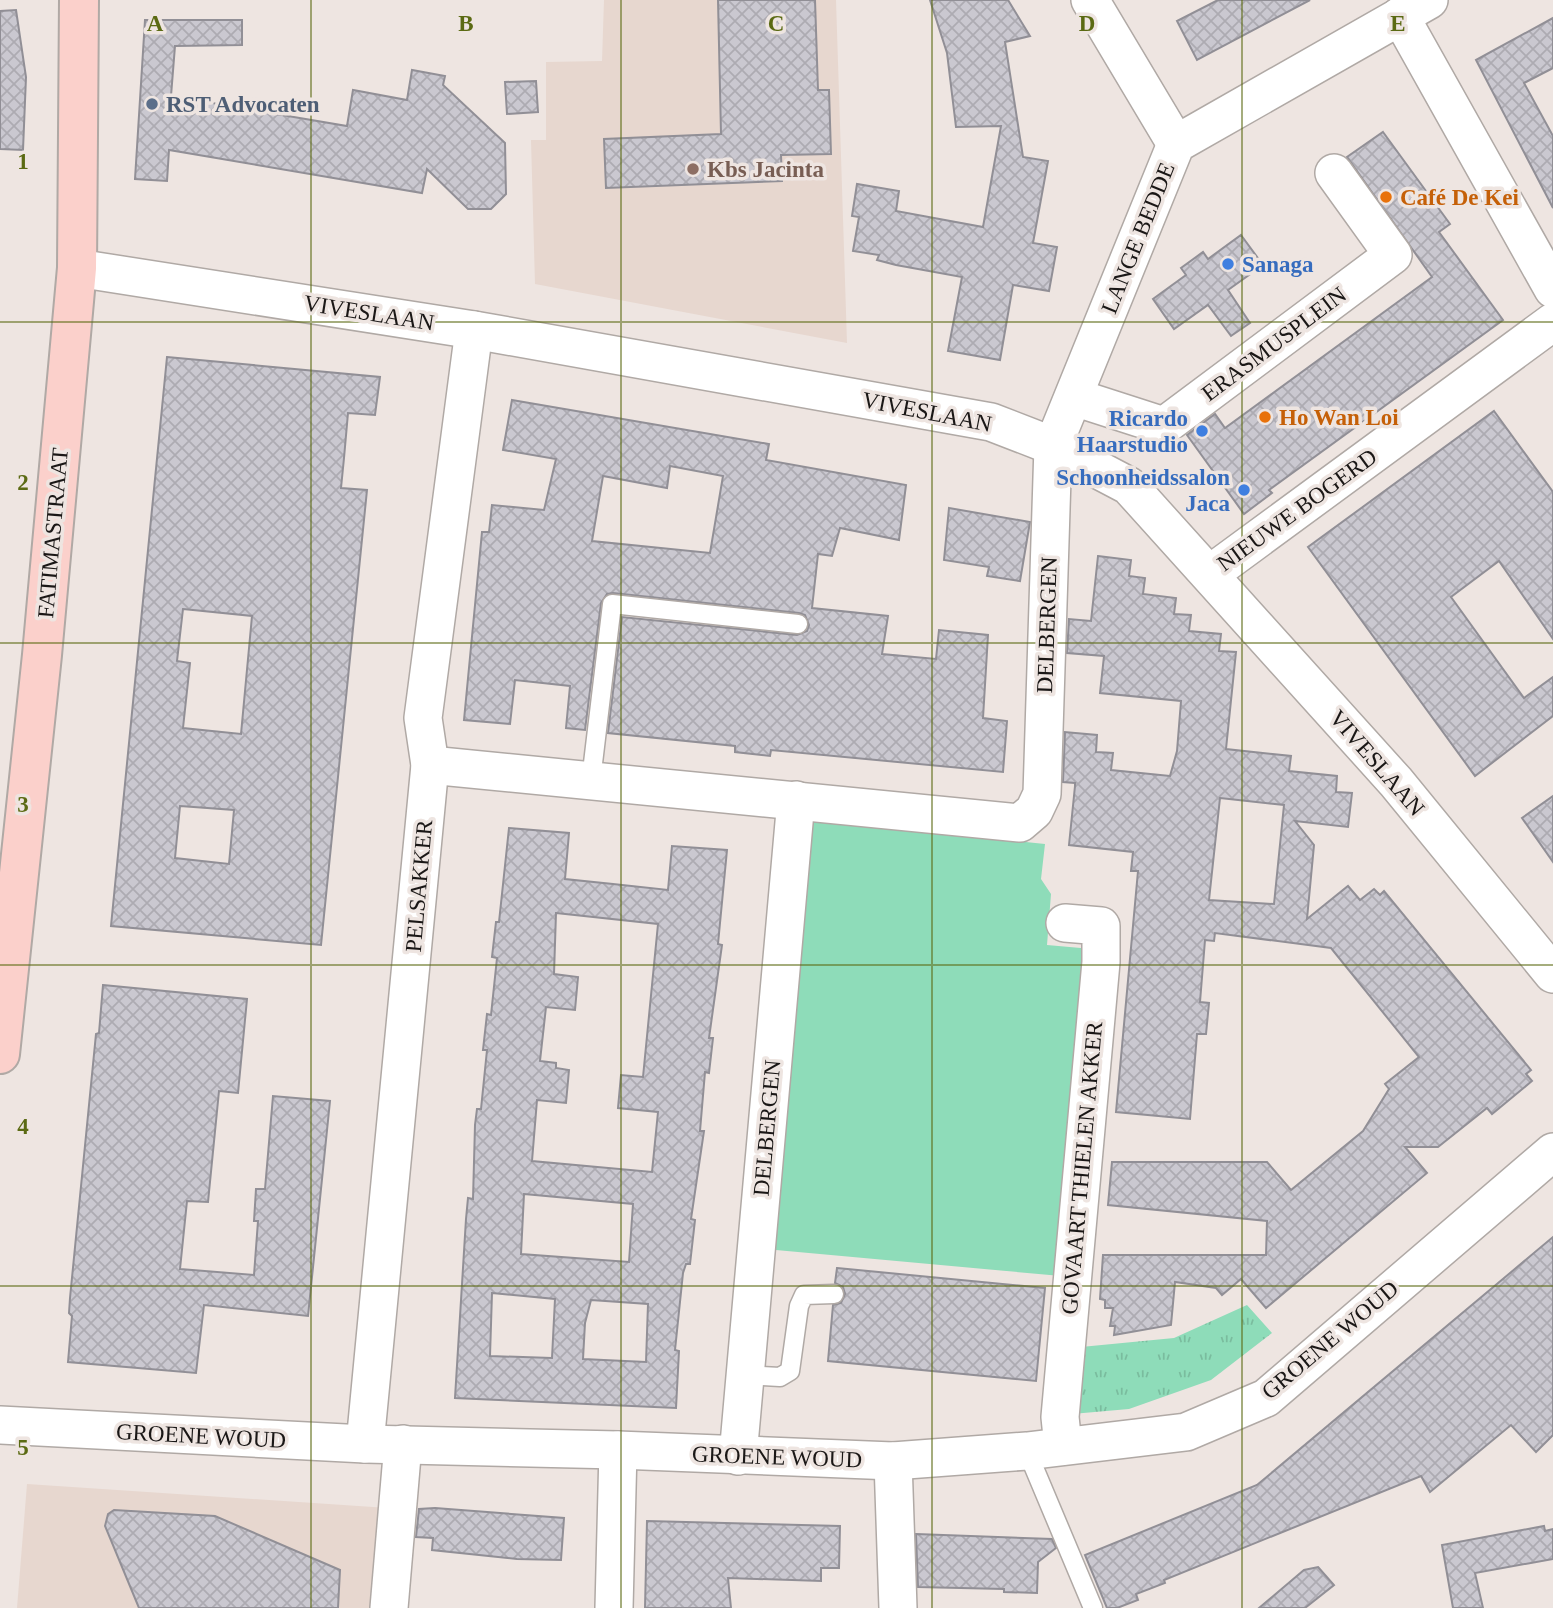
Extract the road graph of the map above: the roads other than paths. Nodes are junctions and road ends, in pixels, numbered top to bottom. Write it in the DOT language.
graph roads {
  1 [pos="1090,0"];
  2 [pos="79,4"];
  3 [pos="1414,8"];
  4 [pos="1175,144"];
  5 [pos="1334,173"];
  6 [pos="77,268"];
  7 [pos="1553,289"];
  8 [pos="1553,322"];
  9 [pos="474,330"];
  10 [pos="1073,397"];
  11 [pos="1053,446"];
  12 [pos="1210,574"];
  13 [pos="798,624"];
  14 [pos="430,765"];
  15 [pos="591,780"];
  16 [pos="796,800"];
  17 [pos="1065,923"];
  18 [pos="1553,974"];
  19 [pos="3,1004"];
  20 [pos="0,1054"];
  21 [pos="1553,1152"];
  22 [pos="834,1294"];
  23 [pos="745,1375"];
  24 [pos="0,1425"];
  25 [pos="365,1444"];
  26 [pos="403,1444"];
  27 [pos="1063,1446"];
  28 [pos="618,1450"];
  29 [pos="1027,1451"];
  30 [pos="738,1456"];
  31 [pos="893,1461"];
  32 [pos="389,1608"];
  33 [pos="614,1608"];
  34 [pos="898,1608"];
  35 [pos="1093,1608"];
  1 -- 4 [label="street"];
  2 -- 6 [label="main road, FATIMASTRAAT"];
  3 -- 4 [label="street, LANGE BEDDE"];
  3 -- 7 [label="street"];
  4 -- 10 [label="street, LANGE BEDDE"];
  5 -- 10 [label="street, ERASMUSPLEIN"];
  6 -- 9 [label="street, VIVESLAAN"];
  6 -- 19 [label="main road, FATIMASTRAAT"];
  8 -- 12 [label="street, NIEUWE BOGERD"];
  9 -- 11 [label="street, VIVESLAAN"];
  9 -- 14 [label="street, PELSAKKER"];
  10 -- 11 [label="street, LANGE BEDDE"];
  11 -- 12 [label="street, VIVESLAAN"];
  11 -- 16 [label="street, DELBERGEN"];
  12 -- 18 [label="street, VIVESLAAN"];
  13 -- 15 [label="lane"];
  14 -- 15 [label="street, DELBERGEN"];
  14 -- 25 [label="street, PELSAKKER"];
  15 -- 16 [label="street, DELBERGEN"];
  16 -- 23 [label="street, DELBERGEN"];
  17 -- 27 [label="street, GOVAART THIELEN AKKER"];
  19 -- 20 [label="main road, FATIMASTRAAT"];
  21 -- 27 [label="street, GROENE WOUD"];
  22 -- 23 [label="lane"];
  23 -- 30 [label="street, DELBERGEN"];
  24 -- 25 [label="street, GROENE WOUD"];
  25 -- 26 [label="street, GROENE WOUD"];
  26 -- 28 [label="street, GROENE WOUD"];
  26 -- 32 [label="street"];
  27 -- 29 [label="street, GROENE WOUD"];
  28 -- 30 [label="street, GROENE WOUD"];
  28 -- 33 [label="street"];
  29 -- 31 [label="street, GROENE WOUD"];
  29 -- 35 [label="lane"];
  30 -- 31 [label="street, GROENE WOUD"];
  31 -- 34 [label="street, GROENE WOUD"];
}
